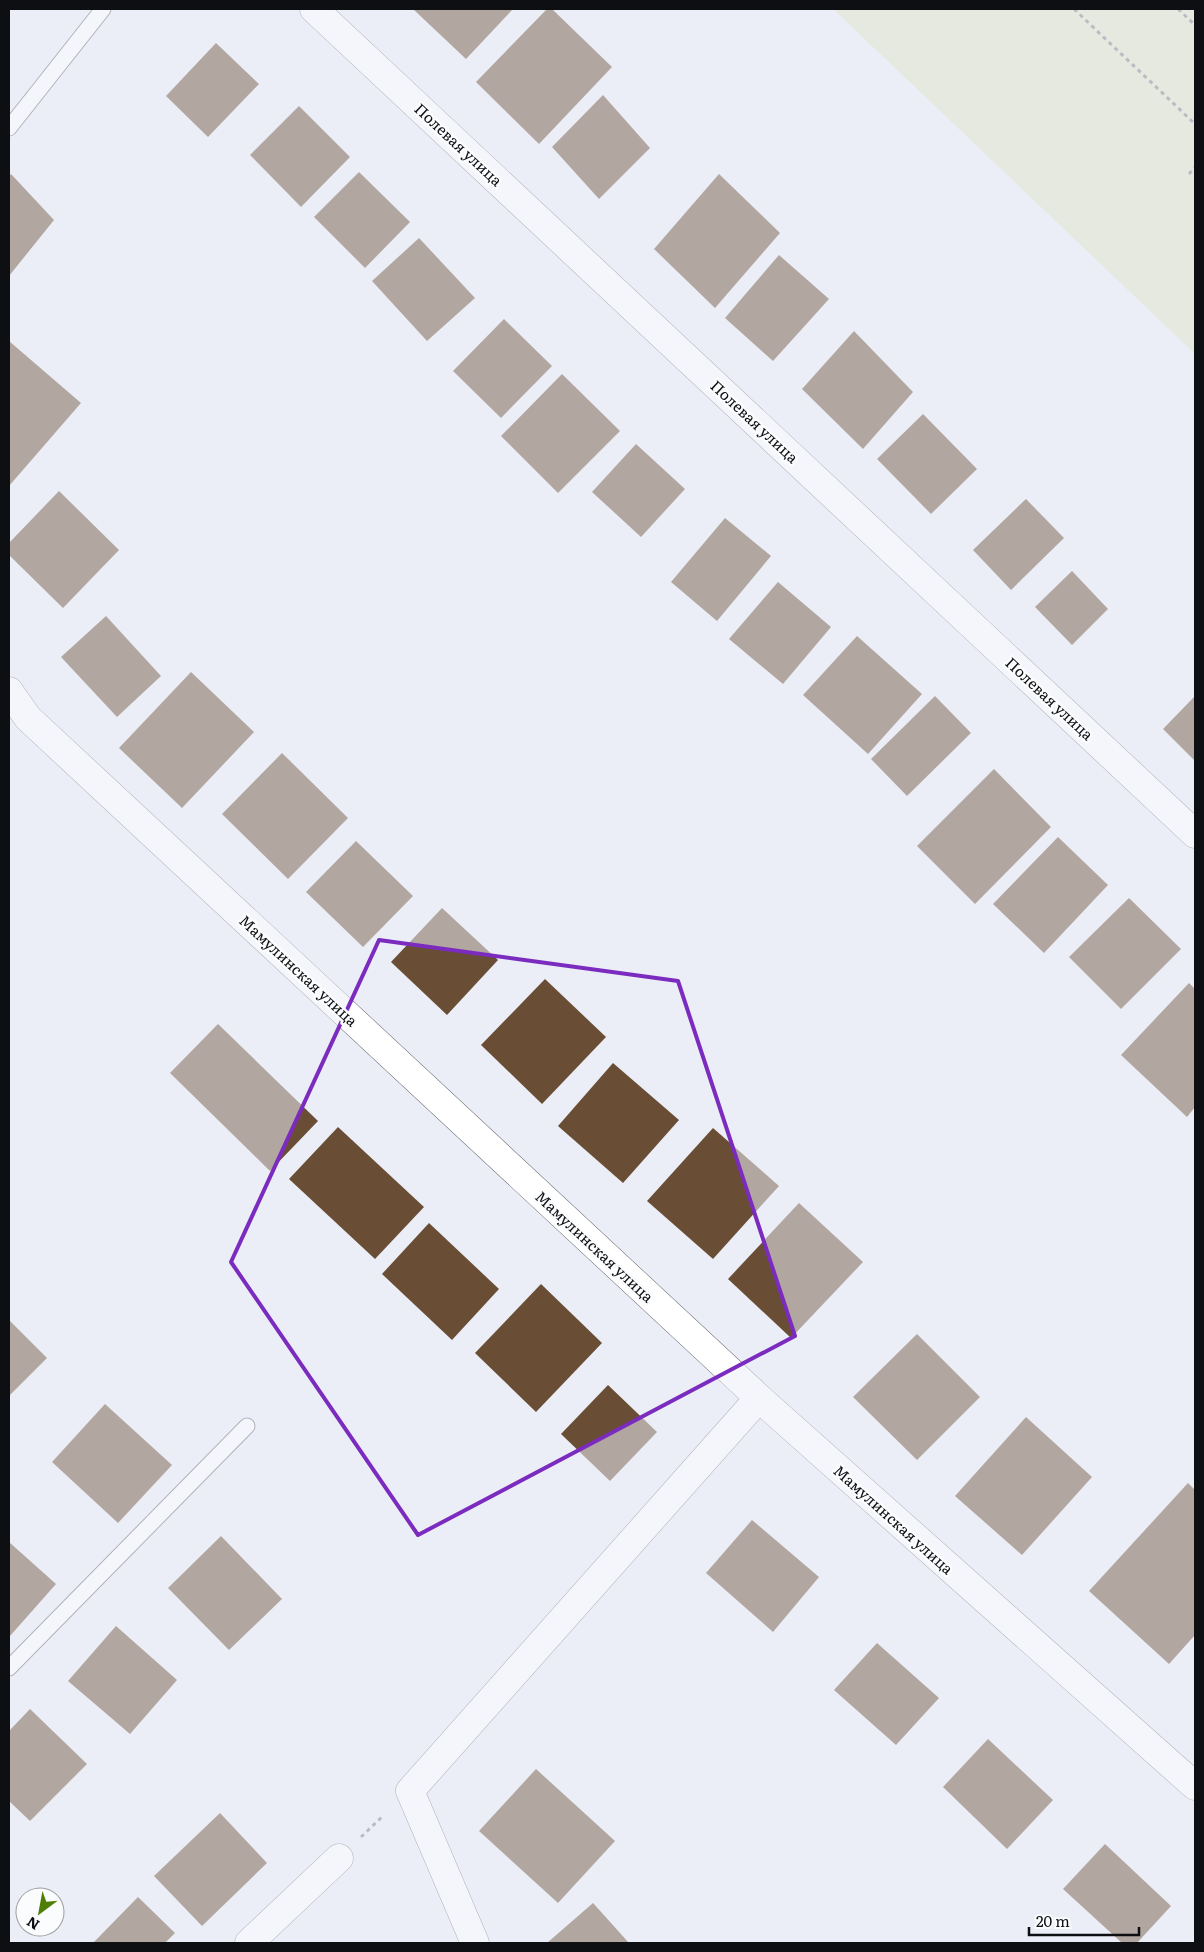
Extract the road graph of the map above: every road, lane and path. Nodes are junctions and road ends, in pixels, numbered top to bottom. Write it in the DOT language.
graph roads {
  1 [pos="103,9"];
  2 [pos="314,9"];
  3 [pos="1074,9"];
  4 [pos="1178,9"];
  5 [pos="1195,25"];
  6 [pos="1195,124"];
  7 [pos="9,128"];
  8 [pos="1195,167"];
  9 [pos="1189,174"];
  10 [pos="9,691"];
  11 [pos="1195,834"];
  12 [pos="759,1398"];
  13 [pos="247,1426"];
  14 [pos="9,1668"];
  15 [pos="1195,1786"];
  16 [pos="410,1791"];
  17 [pos="339,1858"];
  18 [pos="248,1943"];
  19 [pos="475,1943"];
  1 -- 7 [label="lane"];
  2 -- 11 [label="street, Полевая улица"];
  3 -- 6 [label="path"];
  4 -- 5 [label="path"];
  8 -- 9 [label="path"];
  10 -- 12 [label="street, Мамулинская улица"];
  12 -- 15 [label="street, Мамулинская улица"];
  12 -- 16 [label="street"];
  13 -- 14 [label="lane"];
  16 -- 17 [label="path"];
  16 -- 19 [label="street"];
  17 -- 18 [label="street"];
}
